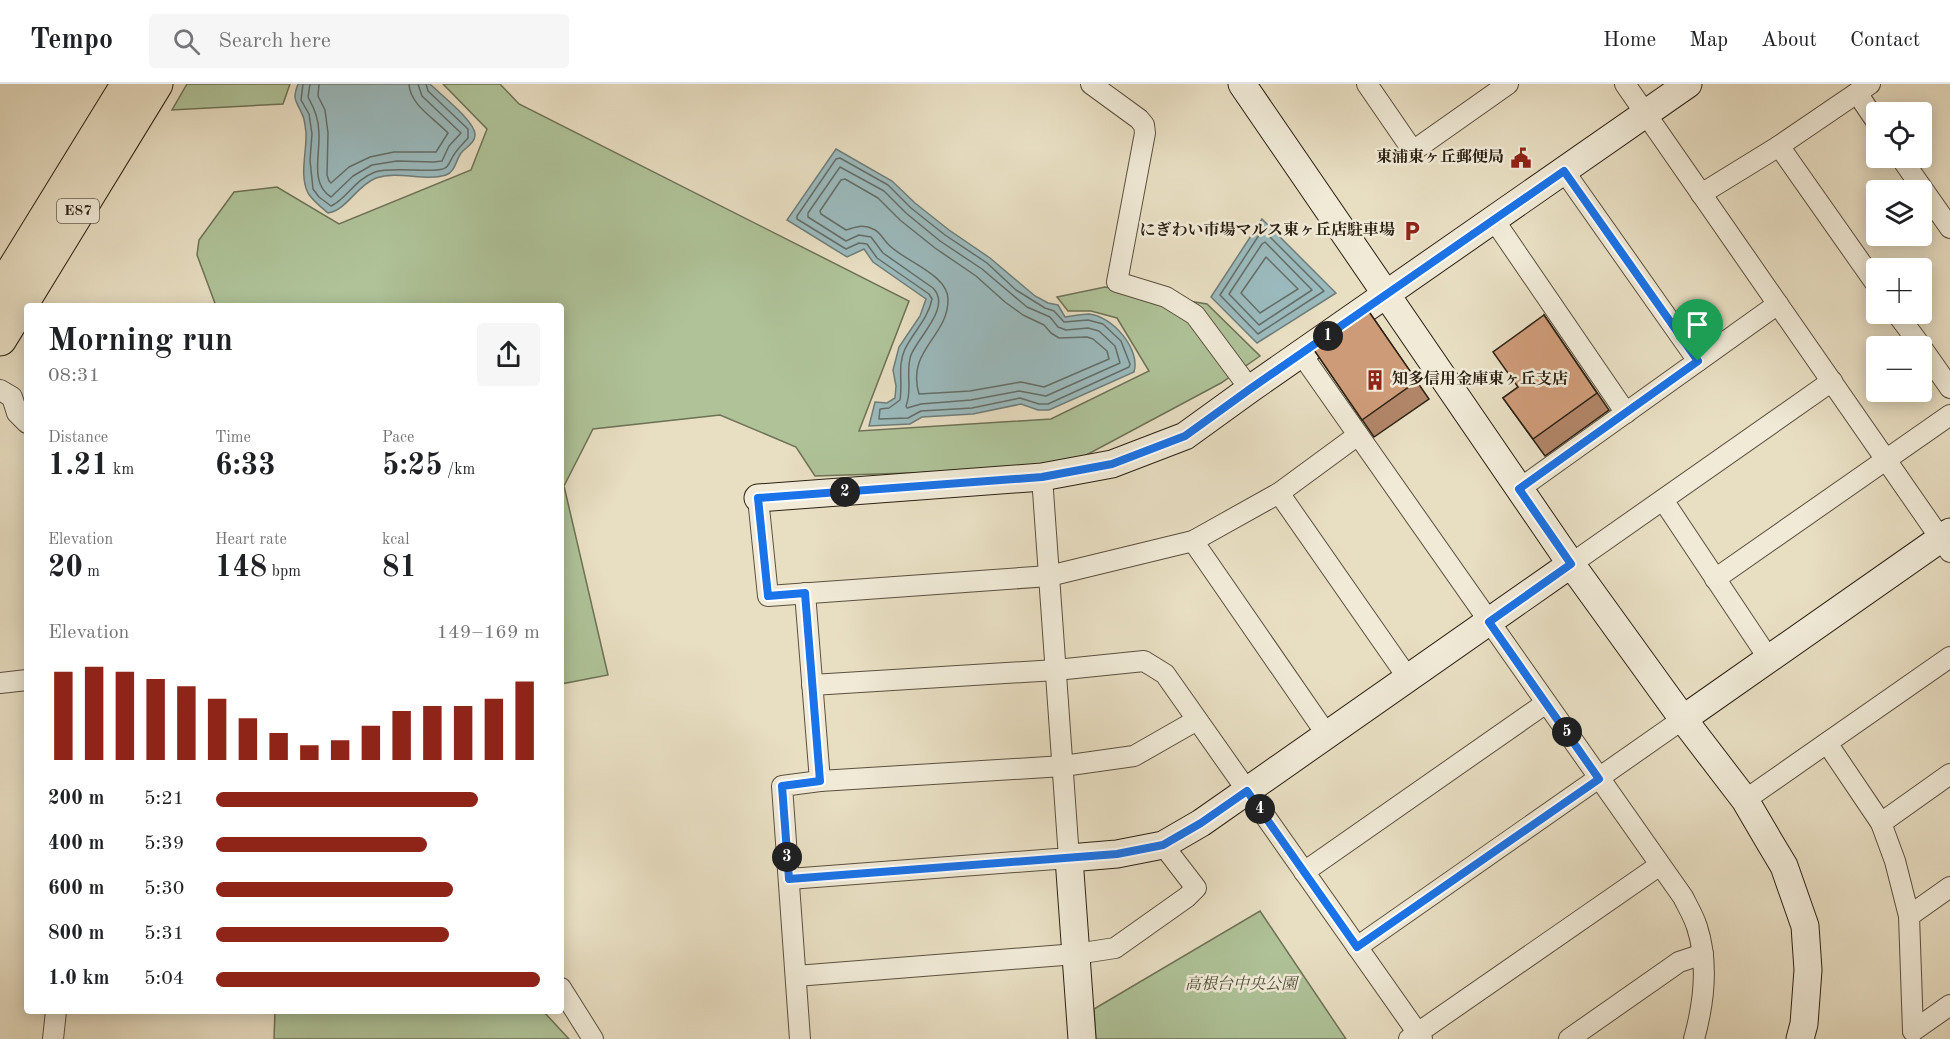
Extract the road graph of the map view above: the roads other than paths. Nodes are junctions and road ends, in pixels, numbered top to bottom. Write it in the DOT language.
graph roads {
  1 [pos="128,84"];
  2 [pos="156,84"];
  3 [pos="1091,84"];
  4 [pos="1242,84"];
  5 [pos="1366,84"];
  6 [pos="1508,84"];
  7 [pos="1625,84"];
  8 [pos="1688,84"];
  9 [pos="1864,89"];
  10 [pos="1485,90"];
  11 [pos="1646,114"];
  12 [pos="1779,146"];
  13 [pos="1908,168"];
  14 [pos="1564,171"];
  15 [pos="1701,194"];
  16 [pos="1494,220"];
  17 [pos="1950,228"];
  18 [pos="1866,270"];
  19 [pos="0,292"];
  20 [pos="1388,294"];
  21 [pos="1778,304"];
  22 [pos="0,339"];
  23 [pos="1302,355"];
  24 [pos="1698,361"];
  25 [pos="1932,363"];
  26 [pos="1832,381"];
  27 [pos="1950,388"];
  28 [pos="1250,389"];
  29 [pos="6,393"];
  30 [pos="1626,413"];
  31 [pos="1950,415"];
  32 [pos="24,420"];
  33 [pos="1358,435"];
  34 [pos="1886,460"];
  35 [pos="1042,477"];
  36 [pos="1519,489"];
  37 [pos="1279,493"];
  38 [pos="758,498"];
  39 [pos="1663,500"];
  40 [pos="1947,540"];
  41 [pos="1193,541"];
  42 [pos="1571,564"];
  43 [pos="1049,576"];
  44 [pos="1715,579"];
  45 [pos="805,593"];
  46 [pos="1489,622"];
  47 [pos="1950,657"];
  48 [pos="1769,659"];
  49 [pos="1056,670"];
  50 [pos="1408,678"];
  51 [pos="24,680"];
  52 [pos="0,682"];
  53 [pos="812,685"];
  54 [pos="1546,703"];
  55 [pos="1683,719"];
  56 [pos="1197,720"];
  57 [pos="1327,735"];
  58 [pos="1827,743"];
  59 [pos="1063,766"];
  60 [pos="1950,774"];
  61 [pos="1599,779"];
  62 [pos="820,781"];
  63 [pos="1247,791"];
  64 [pos="1745,800"];
  65 [pos="1881,823"];
  66 [pos="1163,845"];
  67 [pos="1069,858"];
  68 [pos="1660,865"];
  69 [pos="1304,872"];
  70 [pos="789,879"];
  71 [pos="1950,887"];
  72 [pos="1909,916"];
  73 [pos="1357,947"];
  74 [pos="1076,954"];
  75 [pos="1703,954"];
  76 [pos="796,975"];
  77 [pos="564,993"];
  78 [pos="1950,1005"];
  79 [pos="56,1014"];
  80 [pos="1416,1037"];
  81 [pos="53,1039"];
  82 [pos="593,1039"];
  83 [pos="800,1039"];
  84 [pos="1082,1039"];
  85 [pos="1569,1039"];
  86 [pos="1694,1039"];
  87 [pos="1800,1039"];
  1 -- 19 [label="highway, E87"];
  2 -- 22 [label="highway, E87"];
  3 -- 28 [label="street"];
  4 -- 20 [label="street"];
  5 -- 10 [label="street"];
  6 -- 10 [label="street"];
  7 -- 11 [label="street"];
  8 -- 11 [label="street"];
  9 -- 12 [label="street"];
  11 -- 14 [label="street"];
  11 -- 15 [label="street"];
  12 -- 15 [label="street"];
  12 -- 18 [label="street"];
  13 -- 17 [label="street"];
  14 -- 16 [label="street"];
  14 -- 24 [label="street"];
  15 -- 21 [label="street"];
  16 -- 20 [label="street"];
  16 -- 30 [label="street"];
  20 -- 23 [label="street"];
  20 -- 36 [label="street"];
  21 -- 24 [label="street"];
  21 -- 26 [label="street"];
  23 -- 28 [label="street"];
  23 -- 33 [label="street"];
  24 -- 30 [label="street"];
  25 -- 27 [label="street"];
  26 -- 34 [label="street"];
  26 -- 39 [label="street"];
  28 -- 35 [label="street"];
  29 -- 32 [label="street"];
  30 -- 36 [label="street"];
  31 -- 34 [label="street"];
  33 -- 37 [label="street"];
  33 -- 46 [label="street"];
  34 -- 40 [label="street"];
  34 -- 44 [label="street"];
  35 -- 38 [label="street"];
  35 -- 43 [label="street"];
  36 -- 42 [label="street"];
  37 -- 41 [label="street"];
  37 -- 50 [label="street"];
  38 -- 45 [label="street"];
  39 -- 42 [label="street"];
  39 -- 44 [label="street"];
  40 -- 48 [label="street"];
  41 -- 43 [label="street"];
  41 -- 57 [label="street"];
  42 -- 46 [label="street"];
  42 -- 55 [label="street"];
  43 -- 45 [label="street"];
  43 -- 49 [label="street"];
  44 -- 48 [label="street"];
  45 -- 53 [label="street"];
  46 -- 50 [label="street"];
  46 -- 54 [label="street"];
  47 -- 58 [label="street"];
  48 -- 55 [label="street"];
  49 -- 53 [label="street"];
  49 -- 56 [label="street"];
  49 -- 59 [label="street"];
  50 -- 57 [label="street"];
  51 -- 52 [label="street"];
  53 -- 62 [label="street"];
  54 -- 61 [label="street"];
  54 -- 69 [label="street"];
  55 -- 61 [label="street"];
  55 -- 64 [label="street"];
  56 -- 59 [label="street"];
  56 -- 63 [label="street"];
  57 -- 63 [label="street"];
  58 -- 64 [label="street"];
  58 -- 65 [label="street"];
  59 -- 62 [label="street"];
  59 -- 67 [label="street"];
  60 -- 65 [label="street"];
  61 -- 68 [label="street"];
  61 -- 73 [label="street"];
  62 -- 70 [label="street"];
  63 -- 66 [label="street"];
  63 -- 69 [label="street"];
  64 -- 87 [label="street"];
  65 -- 72 [label="street"];
  66 -- 67 [label="street"];
  66 -- 74 [label="street"];
  67 -- 70 [label="street"];
  67 -- 74 [label="street"];
  68 -- 75 [label="street"];
  68 -- 80 [label="street"];
  69 -- 73 [label="street"];
  70 -- 76 [label="street"];
  71 -- 72 [label="street"];
  72 -- 78 [label="street"];
  73 -- 80 [label="street"];
  74 -- 76 [label="street"];
  74 -- 84 [label="street"];
  75 -- 85 [label="street"];
  75 -- 86 [label="street"];
  76 -- 83 [label="street"];
  77 -- 82 [label="street"];
  79 -- 81 [label="street"];
}
